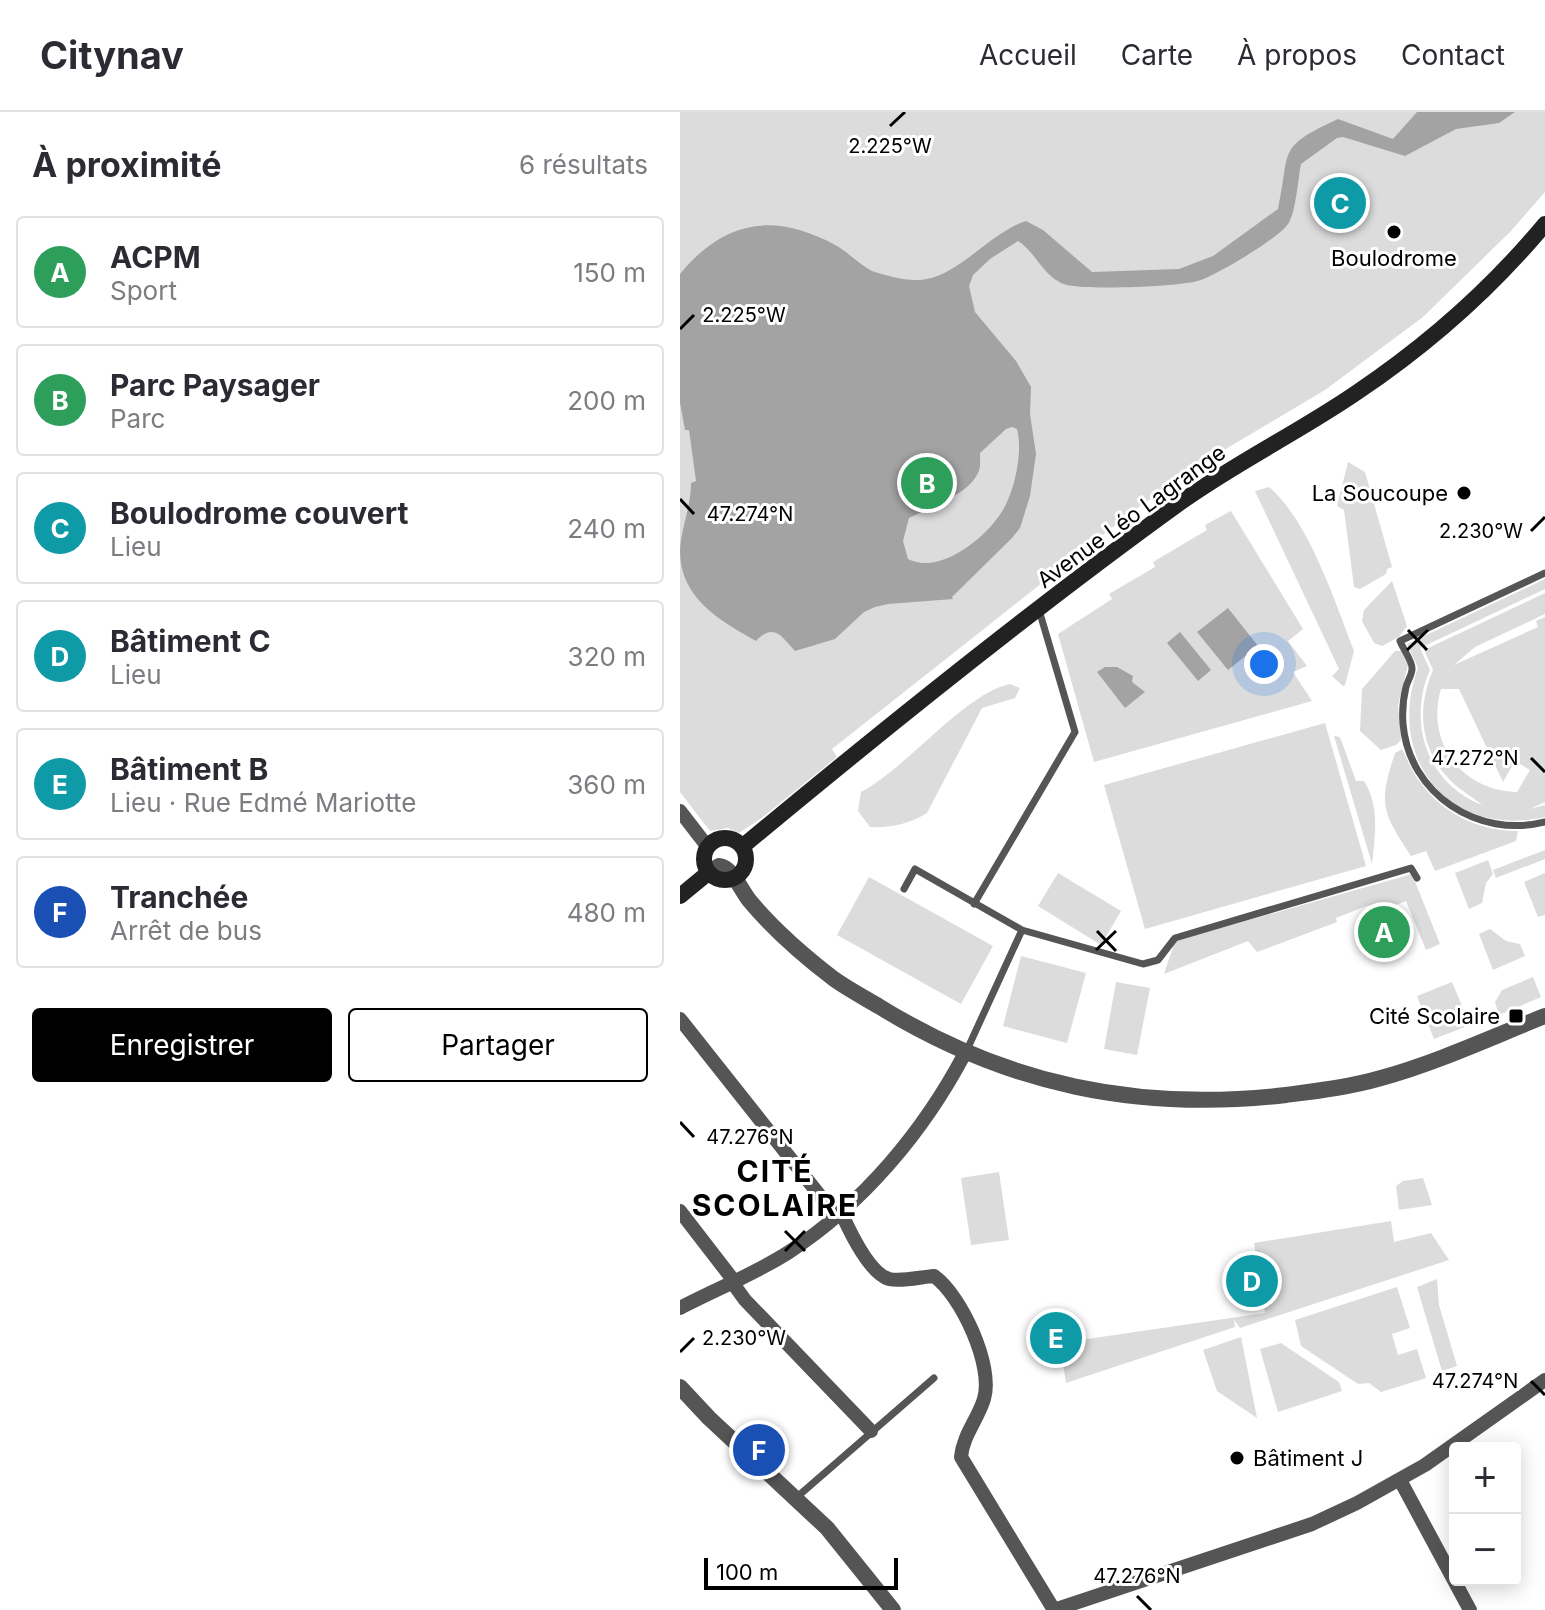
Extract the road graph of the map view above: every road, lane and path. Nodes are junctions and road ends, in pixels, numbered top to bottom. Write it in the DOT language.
graph roads {
  1 [pos="1545,224"];
  2 [pos="1545,573"];
  3 [pos="1039,610"];
  4 [pos="680,811"];
  5 [pos="1545,822"];
  6 [pos="707,846"];
  7 [pos="742,847"];
  8 [pos="708,873"];
  9 [pos="1417,878"];
  10 [pos="734,879"];
  11 [pos="904,889"];
  12 [pos="680,896"];
  13 [pos="974,904"];
  14 [pos="1022,930"];
  15 [pos="1545,1016"];
  16 [pos="680,1019"];
  17 [pos="965,1053"];
  18 [pos="680,1211"];
  19 [pos="838,1214"];
  20 [pos="733,1282"];
  21 [pos="680,1308"];
  22 [pos="934,1378"];
  23 [pos="1545,1380"];
  24 [pos="680,1387"];
  25 [pos="680,1398"];
  26 [pos="709,1418"];
  27 [pos="871,1431"];
  28 [pos="1400,1480"];
  29 [pos="795,1499"];
  30 [pos="893,1610"];
  31 [pos="1054,1610"];
  32 [pos="1470,1610"];
  1 -- 3 [label="main road, Avenue Léo Lagrange"];
  2 -- 5 [label="lane"];
  3 -- 7 [label="main road, Avenue Léo Lagrange"];
  3 -- 13 [label="lane"];
  4 -- 6 [label="street"];
  6 -- 7 [label="main road"];
  6 -- 8 [label="main road"];
  7 -- 10 [label="main road"];
  8 -- 10 [label="main road"];
  8 -- 12 [label="main road"];
  9 -- 14 [label="lane"];
  10 -- 17 [label="street"];
  11 -- 13 [label="lane"];
  13 -- 14 [label="lane"];
  14 -- 17 [label="lane"];
  15 -- 17 [label="street"];
  16 -- 19 [label="street"];
  17 -- 19 [label="street"];
  18 -- 20 [label="street"];
  19 -- 20 [label="street"];
  19 -- 31 [label="street"];
  20 -- 21 [label="street"];
  20 -- 27 [label="street"];
  22 -- 27 [label="lane"];
  23 -- 28 [label="street"];
  24 -- 26 [label="street"];
  25 -- 26 [label="street"];
  26 -- 29 [label="street"];
  27 -- 29 [label="lane"];
  28 -- 31 [label="street"];
  28 -- 32 [label="street"];
  29 -- 30 [label="street"];
}
